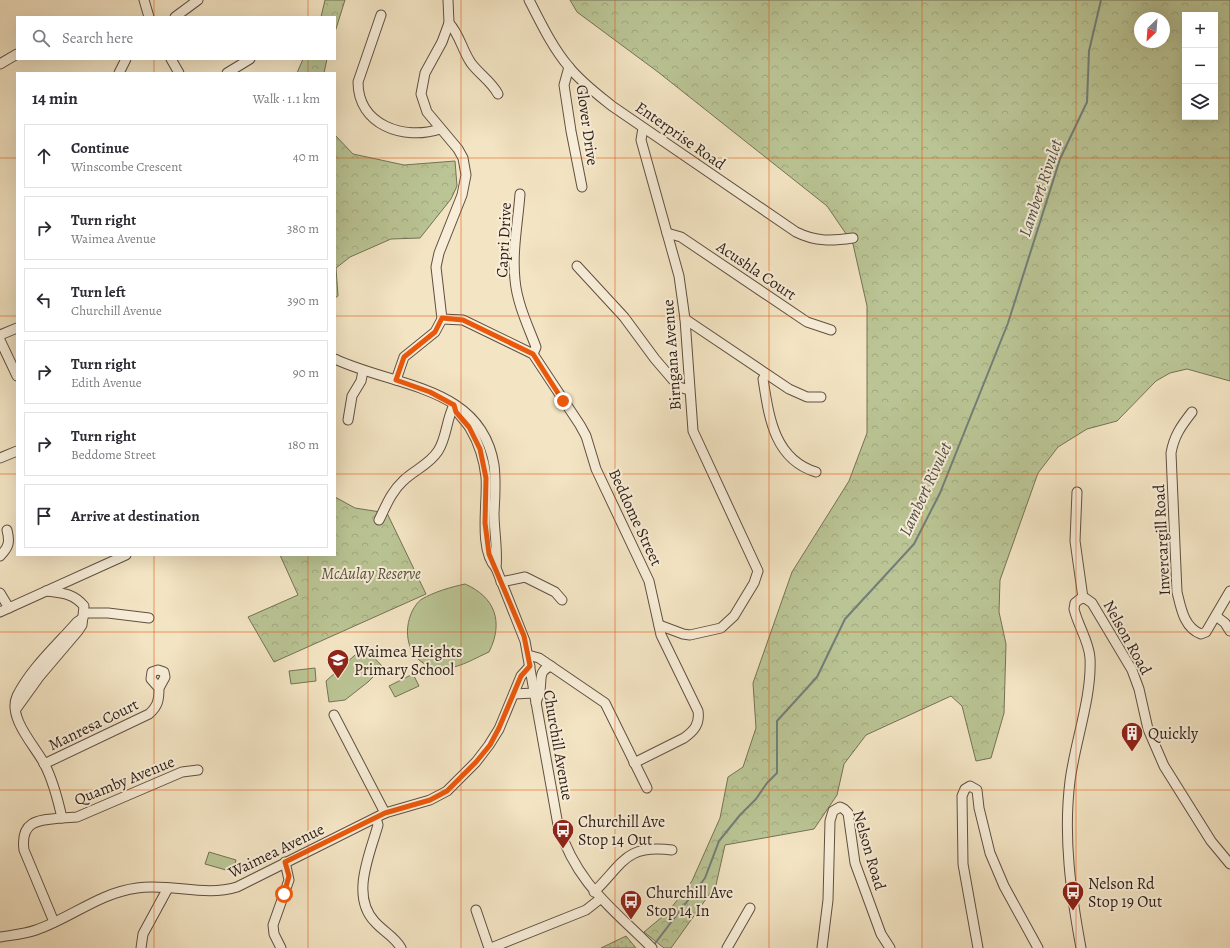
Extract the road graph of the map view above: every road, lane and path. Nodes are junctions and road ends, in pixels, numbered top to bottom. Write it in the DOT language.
graph roads {
  1 [pos="144,0"];
  2 [pos="198,0"];
  3 [pos="448,0"];
  4 [pos="529,0"];
  5 [pos="381,15"];
  6 [pos="149,16"];
  7 [pos="176,16"];
  8 [pos="449,23"];
  9 [pos="16,55"];
  10 [pos="126,60"];
  11 [pos="172,60"];
  12 [pos="248,60"];
  13 [pos="0,64"];
  14 [pos="569,67"];
  15 [pos="120,72"];
  16 [pos="178,72"];
  17 [pos="229,72"];
  18 [pos="498,94"];
  19 [pos="643,128"];
  20 [pos="440,129"];
  21 [pos="582,187"];
  22 [pos="520,194"];
  23 [pos="667,233"];
  24 [pos="853,238"];
  25 [pos="577,266"];
  26 [pos="442,318"];
  27 [pos="686,319"];
  28 [pos="16,328"];
  29 [pos="831,330"];
  30 [pos="0,336"];
  31 [pos="0,340"];
  32 [pos="533,354"];
  33 [pos="336,359"];
  34 [pos="363,371"];
  35 [pos="16,374"];
  36 [pos="766,374"];
  37 [pos="396,380"];
  38 [pos="689,390"];
  39 [pos="821,397"];
  40 [pos="454,405"];
  41 [pos="1192,412"];
  42 [pos="348,420"];
  43 [pos="16,451"];
  44 [pos="0,458"];
  45 [pos="816,472"];
  46 [pos="1077,492"];
  47 [pos="379,520"];
  48 [pos="7,530"];
  49 [pos="0,556"];
  50 [pos="120,556"];
  51 [pos="501,582"];
  52 [pos="46,591"];
  53 [pos="1230,591"];
  54 [pos="0,593"];
  55 [pos="1083,598"];
  56 [pos="562,600"];
  57 [pos="9,608"];
  58 [pos="0,612"];
  59 [pos="84,615"];
  60 [pos="1216,616"];
  61 [pos="149,618"];
  62 [pos="659,625"];
  63 [pos="1230,631"];
  64 [pos="528,655"];
  65 [pos="530,666"];
  66 [pos="551,666"];
  67 [pos="159,688"];
  68 [pos="534,693"];
  69 [pos="514,694"];
  70 [pos="536,704"];
  71 [pos="334,715"];
  72 [pos="634,762"];
  73 [pos="44,764"];
  74 [pos="198,770"];
  75 [pos="647,788"];
  76 [pos="385,813"];
  77 [pos="62,818"];
  78 [pos="376,818"];
  79 [pos="672,850"];
  80 [pos="285,862"];
  81 [pos="1230,864"];
  82 [pos="168,888"];
  83 [pos="597,896"];
  84 [pos="750,908"];
  85 [pos="476,910"];
  86 [pos="54,922"];
  87 [pos="0,937"];
  88 [pos="650,946"];
  89 [pos="141,948"];
  90 [pos="280,948"];
  91 [pos="402,948"];
  92 [pos="490,948"];
  93 [pos="727,948"];
  94 [pos="822,948"];
  95 [pos="890,948"];
  96 [pos="978,948"];
  97 [pos="1038,948"];
  98 [pos="1081,948"];
  1 -- 6 [label="street"];
  2 -- 7 [label="street"];
  3 -- 8 [label="street"];
  4 -- 14 [label="street, Enterprise Road"];
  5 -- 20 [label="street"];
  8 -- 18 [label="street"];
  8 -- 20 [label="street"];
  9 -- 13 [label="street"];
  10 -- 15 [label="street"];
  11 -- 16 [label="street"];
  12 -- 17 [label="street"];
  14 -- 19 [label="street, Enterprise Road"];
  14 -- 21 [label="street, Glover Drive"];
  19 -- 23 [label="street, Birngana Avenue"];
  19 -- 24 [label="street, Enterprise Road"];
  20 -- 26 [label="street"];
  22 -- 32 [label="street, Capri Drive"];
  23 -- 27 [label="street, Birngana Avenue"];
  23 -- 29 [label="street, Acushla Court"];
  25 -- 38 [label="street"];
  26 -- 32 [label="street"];
  26 -- 37 [label="street"];
  27 -- 36 [label="street"];
  27 -- 38 [label="street, Birngana Avenue"];
  28 -- 30 [label="street"];
  31 -- 35 [label="street"];
  32 -- 62 [label="street, Beddome Street"];
  33 -- 34 [label="street, Churchill Avenue"];
  34 -- 37 [label="street, Churchill Avenue"];
  34 -- 42 [label="street"];
  36 -- 39 [label="street"];
  36 -- 45 [label="street"];
  37 -- 40 [label="street, Churchill Avenue"];
  38 -- 62 [label="street, Birngana Avenue"];
  40 -- 47 [label="street"];
  40 -- 51 [label="street, Churchill Avenue"];
  41 -- 60 [label="street, Invercargill Road"];
  43 -- 44 [label="street"];
  46 -- 55 [label="street"];
  48 -- 49 [label="street"];
  50 -- 52 [label="street"];
  51 -- 56 [label="street"];
  51 -- 64 [label="street, Churchill Avenue"];
  52 -- 57 [label="street"];
  52 -- 59 [label="street"];
  53 -- 60 [label="street, Invercargill Road"];
  54 -- 57 [label="street"];
  55 -- 81 [label="street, Nelson Road"];
  55 -- 98 [label="street, Nelson Road"];
  57 -- 58 [label="street"];
  59 -- 61 [label="street"];
  59 -- 73 [label="street"];
  60 -- 63 [label="street"];
  62 -- 72 [label="street, Beddome Street"];
  64 -- 65 [label="street, Churchill Avenue"];
  64 -- 66 [label="street"];
  65 -- 68 [label="street, Churchill Avenue"];
  65 -- 69 [label="street, Waimea Avenue"];
  66 -- 70 [label="street"];
  66 -- 72 [label="street"];
  67 -- 73 [label="street, Manresa Court"];
  68 -- 69 [label="street"];
  68 -- 70 [label="street, Churchill Avenue"];
  69 -- 76 [label="street, Waimea Avenue"];
  70 -- 83 [label="street, Churchill Avenue"];
  71 -- 76 [label="street"];
  72 -- 75 [label="street"];
  73 -- 77 [label="street"];
  74 -- 77 [label="street, Quamby Avenue"];
  76 -- 78 [label="street, Waimea Avenue"];
  77 -- 86 [label="street, Quamby Avenue"];
  78 -- 80 [label="street, Waimea Avenue"];
  78 -- 91 [label="street"];
  79 -- 83 [label="street"];
  80 -- 82 [label="street, Waimea Avenue"];
  80 -- 90 [label="street"];
  82 -- 86 [label="street, Waimea Avenue"];
  82 -- 89 [label="street"];
  83 -- 88 [label="street, Churchill Avenue"];
  83 -- 92 [label="street"];
  84 -- 93 [label="street"];
  85 -- 92 [label="street"];
  86 -- 87 [label="street, Waimea Avenue"];
  94 -- 95 [label="street, Nelson Road"];
  96 -- 97 [label="street"];
}
